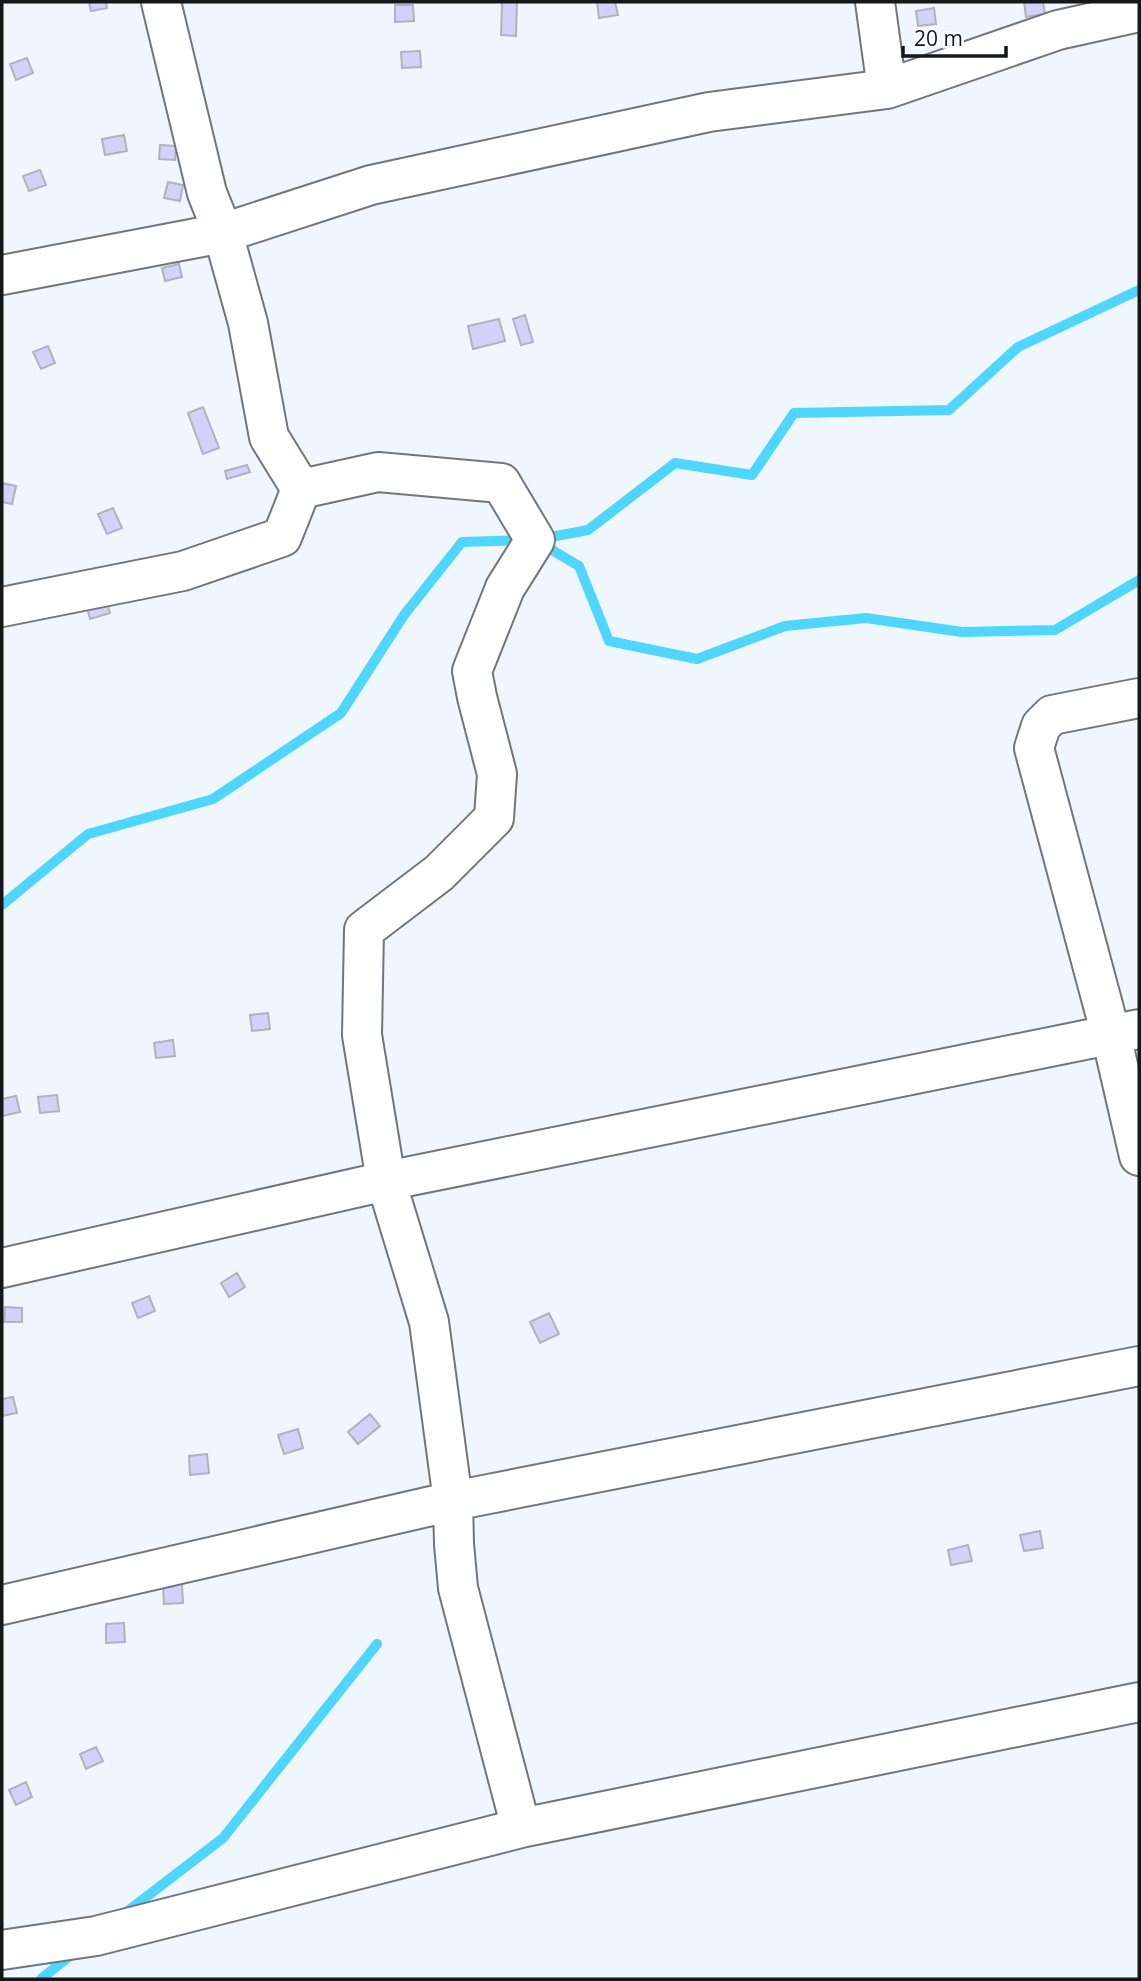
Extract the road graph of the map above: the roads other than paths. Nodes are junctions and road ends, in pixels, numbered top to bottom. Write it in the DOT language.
graph roads {
  1 [pos="161,2"];
  2 [pos="875,2"];
  3 [pos="1139,12"];
  4 [pos="887,89"];
  5 [pos="223,233"];
  6 [pos="2,275"];
  7 [pos="301,489"];
  8 [pos="2,607"];
  9 [pos="1139,698"];
  10 [pos="1125,1032"];
  11 [pos="1139,1156"];
  12 [pos="386,1181"];
  13 [pos="2,1268"];
  14 [pos="1139,1366"];
  15 [pos="453,1501"];
  16 [pos="2,1605"];
  17 [pos="1139,1702"];
  18 [pos="521,1828"];
  19 [pos="2,1950"];
  1 -- 5 [label="street"];
  2 -- 4 [label="street"];
  3 -- 4 [label="street"];
  4 -- 5 [label="street"];
  5 -- 6 [label="street"];
  5 -- 7 [label="street"];
  7 -- 8 [label="street"];
  7 -- 12 [label="street"];
  9 -- 10 [label="street"];
  10 -- 11 [label="street"];
  10 -- 12 [label="street"];
  12 -- 13 [label="street"];
  12 -- 15 [label="street"];
  14 -- 15 [label="street"];
  15 -- 16 [label="street"];
  15 -- 18 [label="street"];
  17 -- 18 [label="street"];
  18 -- 19 [label="street"];
}
